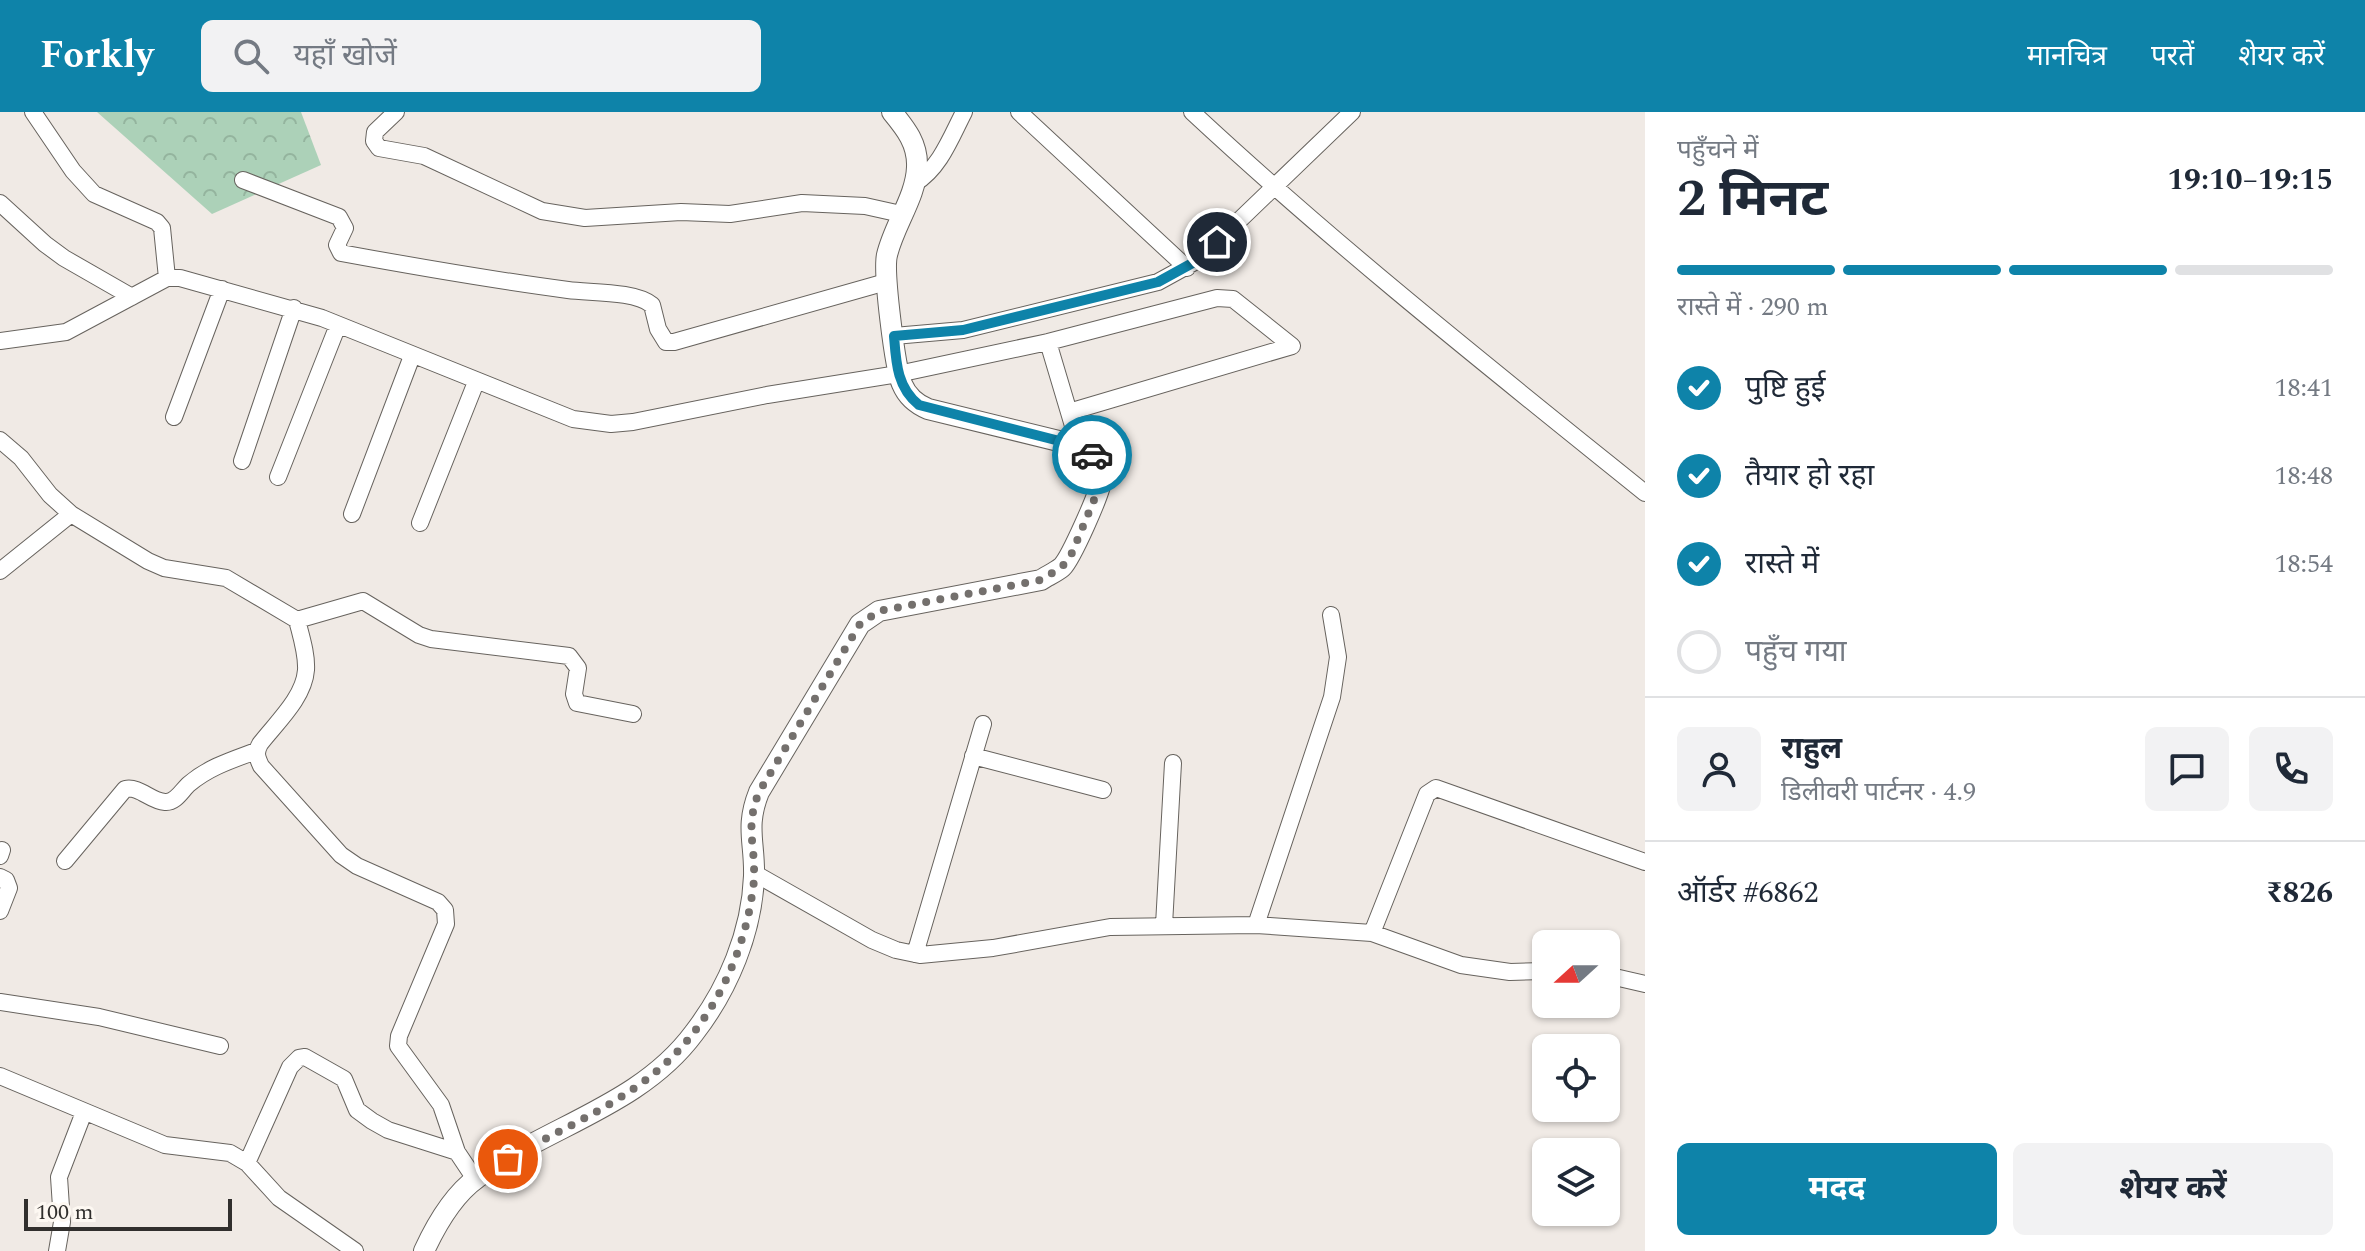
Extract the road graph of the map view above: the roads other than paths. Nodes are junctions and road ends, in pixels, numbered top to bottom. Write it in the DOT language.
graph roads {
  1 [pos="33,112"];
  2 [pos="396,112"];
  3 [pos="892,112"];
  4 [pos="964,112"];
  5 [pos="1019,112"];
  6 [pos="1192,112"];
  7 [pos="1342,115"];
  8 [pos="243,180"];
  9 [pos="915,183"];
  10 [pos="1273,187"];
  11 [pos="0,203"];
  12 [pos="901,214"];
  13 [pos="1187,268"];
  14 [pos="167,278"];
  15 [pos="886,282"];
  16 [pos="222,289"];
  17 [pos="132,297"];
  18 [pos="294,308"];
  19 [pos="338,325"];
  20 [pos="894,340"];
  21 [pos="0,341"];
  22 [pos="1048,342"];
  23 [pos="412,356"];
  24 [pos="898,370"];
  25 [pos="476,382"];
  26 [pos="1069,412"];
  27 [pos="174,417"];
  28 [pos="0,440"];
  29 [pos="1079,446"];
  30 [pos="242,461"];
  31 [pos="278,477"];
  32 [pos="1645,493"];
  33 [pos="71,514"];
  34 [pos="352,514"];
  35 [pos="420,523"];
  36 [pos="0,571"];
  37 [pos="1331,615"];
  38 [pos="297,620"];
  39 [pos="633,714"];
  40 [pos="983,724"];
  41 [pos="256,751"];
  42 [pos="973,756"];
  43 [pos="1173,763"];
  44 [pos="1103,790"];
  45 [pos="65,861"];
  46 [pos="1645,862"];
  47 [pos="754,873"];
  48 [pos="0,877"];
  49 [pos="0,911"];
  50 [pos="1164,925"];
  51 [pos="1256,925"];
  52 [pos="1372,933"];
  53 [pos="915,954"];
  54 [pos="1532,971"];
  55 [pos="1620,978"];
  56 [pos="1645,984"];
  57 [pos="0,1002"];
  58 [pos="220,1046"];
  59 [pos="0,1076"];
  60 [pos="84,1112"];
  61 [pos="457,1152"];
  62 [pos="247,1163"];
  63 [pos="475,1179"];
  64 [pos="57,1251"];
  65 [pos="355,1251"];
  66 [pos="424,1251"];
  1 -- 14 [label="street"];
  2 -- 12 [label="street"];
  3 -- 9 [label="street"];
  4 -- 9 [label="street"];
  5 -- 13 [label="street"];
  6 -- 10 [label="street"];
  7 -- 10 [label="street"];
  8 -- 15 [label="street"];
  9 -- 12 [label="street"];
  10 -- 13 [label="street"];
  10 -- 32 [label="street"];
  11 -- 17 [label="street"];
  12 -- 15 [label="street"];
  13 -- 20 [label="street"];
  14 -- 16 [label="street"];
  14 -- 17 [label="street"];
  15 -- 20 [label="street"];
  16 -- 18 [label="street"];
  16 -- 27 [label="street"];
  17 -- 21 [label="street"];
  18 -- 19 [label="street"];
  18 -- 30 [label="street"];
  19 -- 23 [label="street"];
  19 -- 31 [label="street"];
  20 -- 24 [label="street"];
  22 -- 24 [label="street"];
  22 -- 26 [label="street"];
  22 -- 26 [label="street"];
  23 -- 25 [label="street"];
  23 -- 34 [label="street"];
  24 -- 25 [label="street"];
  24 -- 29 [label="street"];
  25 -- 35 [label="street"];
  26 -- 29 [label="street"];
  28 -- 33 [label="street"];
  29 -- 47 [label="street"];
  33 -- 36 [label="street"];
  33 -- 38 [label="street"];
  37 -- 51 [label="street"];
  38 -- 39 [label="street"];
  38 -- 41 [label="street"];
  40 -- 42 [label="street"];
  41 -- 45 [label="street"];
  41 -- 61 [label="street"];
  42 -- 44 [label="street"];
  42 -- 53 [label="street"];
  43 -- 50 [label="street"];
  46 -- 52 [label="street"];
  47 -- 53 [label="street"];
  47 -- 63 [label="street"];
  48 -- 49 [label="street"];
  50 -- 51 [label="street"];
  50 -- 53 [label="street"];
  51 -- 52 [label="street"];
  52 -- 54 [label="street"];
  55 -- 56 [label="street"];
  57 -- 58 [label="street"];
  59 -- 60 [label="street"];
  60 -- 62 [label="street"];
  60 -- 64 [label="street"];
  61 -- 62 [label="street"];
  61 -- 63 [label="street"];
  62 -- 65 [label="street"];
  63 -- 66 [label="street"];
}
